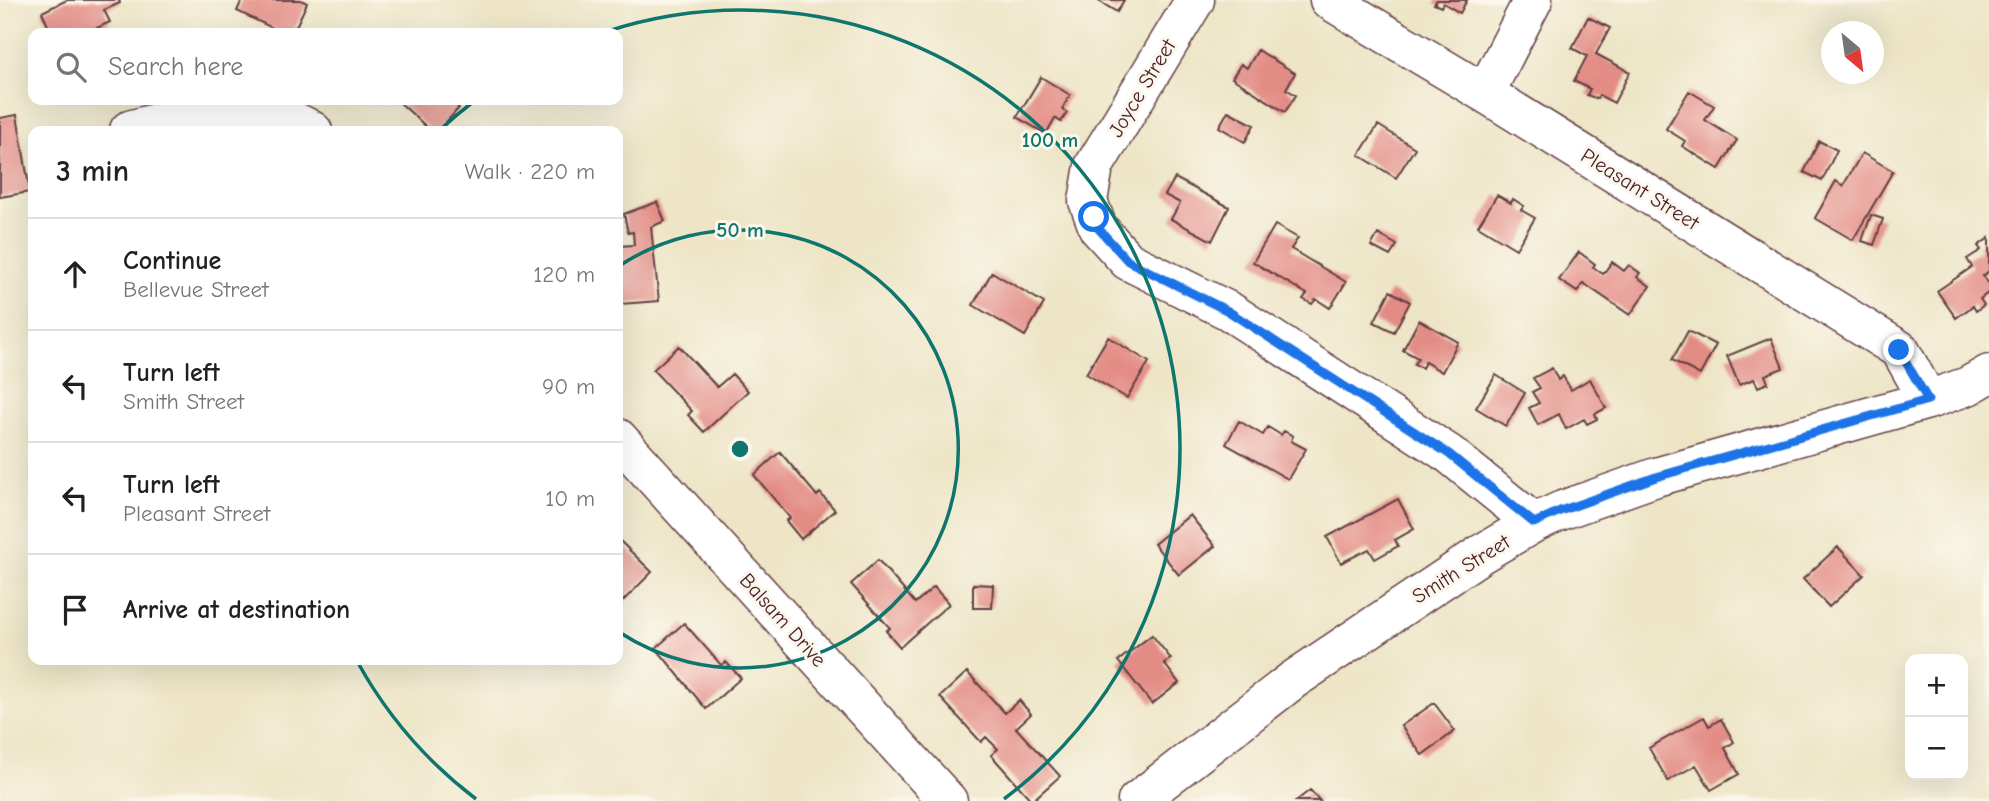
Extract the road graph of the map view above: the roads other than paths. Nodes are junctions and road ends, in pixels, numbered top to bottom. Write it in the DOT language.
graph roads {
  1 [pos="1195,0"];
  2 [pos="1329,0"];
  3 [pos="1533,0"];
  4 [pos="1485,93"];
  5 [pos="144,126"];
  6 [pos="301,126"];
  7 [pos="1989,374"];
  8 [pos="1928,400"];
  9 [pos="623,444"];
  10 [pos="1534,523"];
  11 [pos="948,801"];
  12 [pos="1137,801"];
  1 -- 10 [label="street, Joyce Street"];
  2 -- 4 [label="street, Pleasant Street"];
  3 -- 4 [label="street"];
  4 -- 8 [label="street, Pleasant Street"];
  5 -- 6 [label="street"];
  7 -- 8 [label="street, Smith Street"];
  8 -- 10 [label="street, Smith Street"];
  9 -- 11 [label="street, Balsam Drive"];
  10 -- 12 [label="street, Smith Street"];
}
